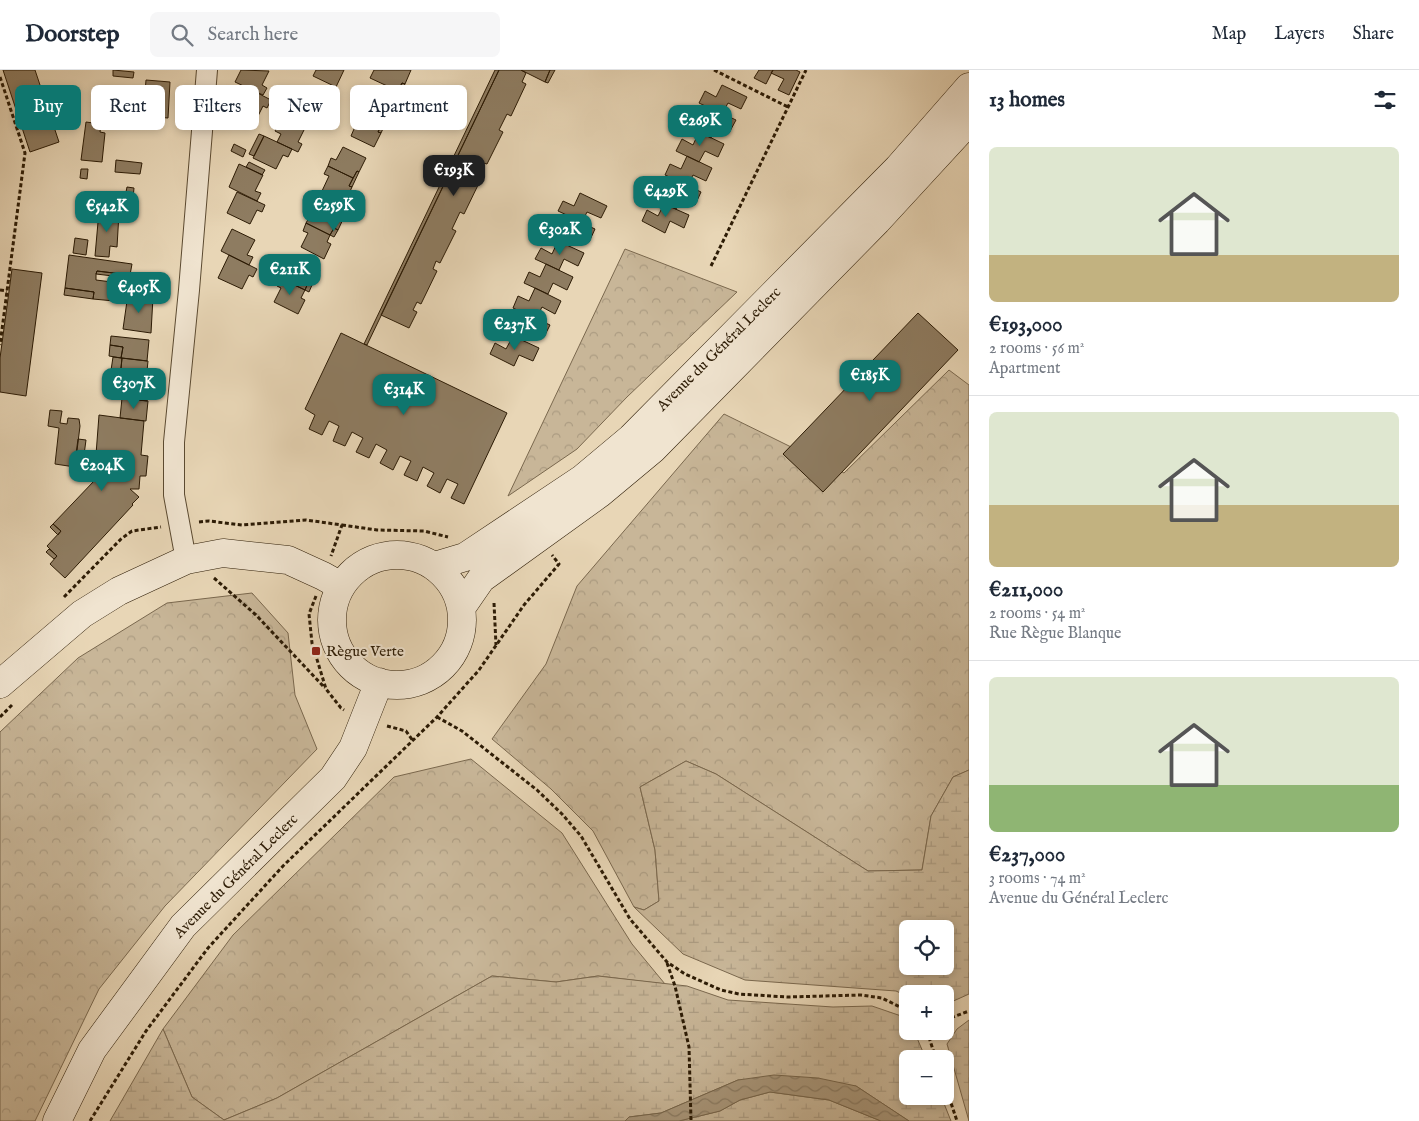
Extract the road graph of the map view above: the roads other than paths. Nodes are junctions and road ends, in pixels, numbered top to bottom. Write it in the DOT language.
graph roads {
  1 [pos="207,70"];
  2 [pos="969,88"];
  3 [pos="969,121"];
  4 [pos="197,566"];
  5 [pos="435,566"];
  6 [pos="332,581"];
  7 [pos="461,608"];
  8 [pos="6,681"];
  9 [pos="379,682"];
  10 [pos="57,1121"];
  1 -- 4 [label="street"];
  2 -- 5 [label="main road, Avenue du Général Leclerc"];
  3 -- 7 [label="main road, Avenue du Général Leclerc"];
  4 -- 6 [label="main road"];
  4 -- 8 [label="main road"];
  5 -- 6 [label="main road"];
  5 -- 7 [label="main road"];
  6 -- 9 [label="main road"];
  7 -- 9 [label="main road"];
  9 -- 10 [label="main road, Avenue du Général Leclerc"];
}
